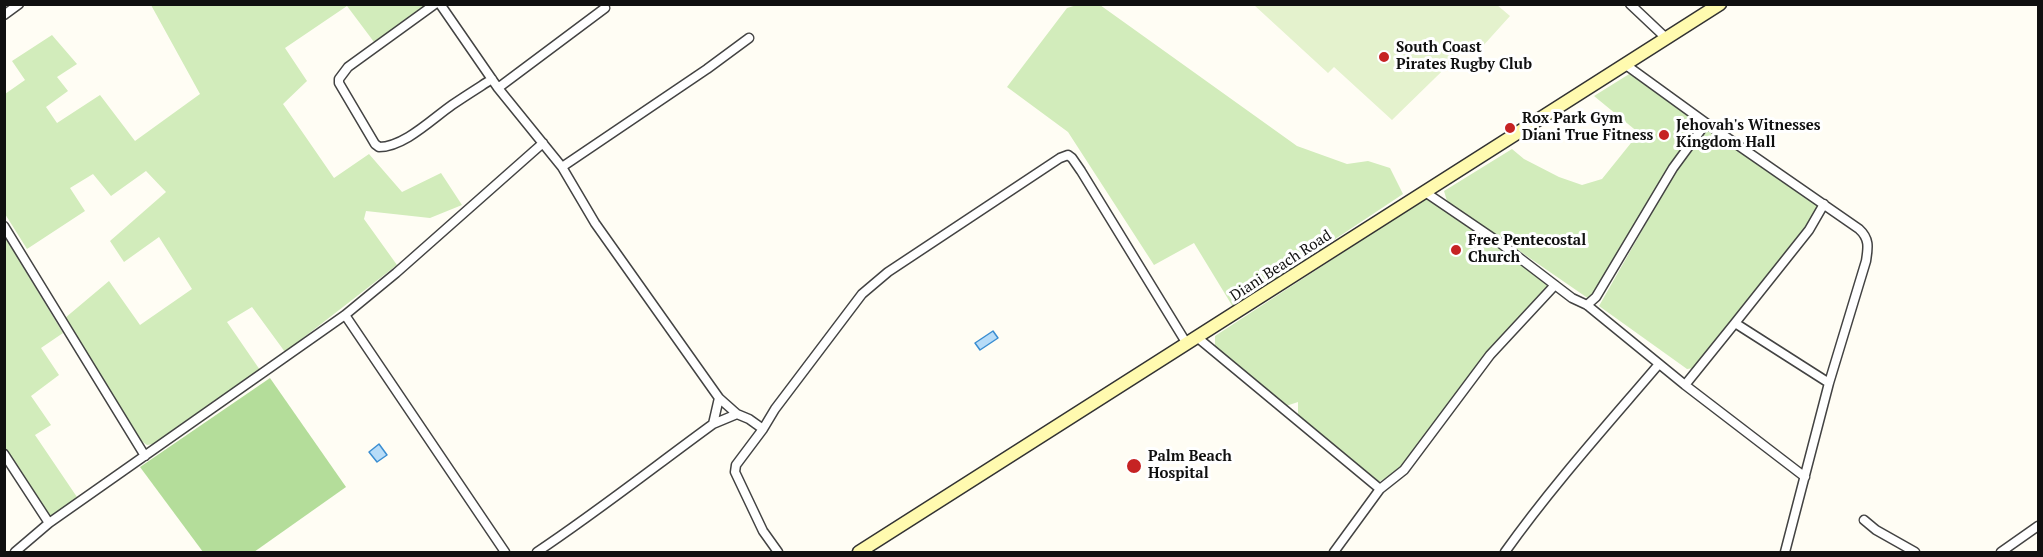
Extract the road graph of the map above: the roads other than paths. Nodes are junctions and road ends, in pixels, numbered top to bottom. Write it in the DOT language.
graph roads {
  1 [pos="19,4"];
  2 [pos="435,4"];
  3 [pos="440,4"];
  4 [pos="1630,4"];
  5 [pos="1720,4"];
  6 [pos="604,8"];
  7 [pos="4,15"];
  8 [pos="749,38"];
  9 [pos="1666,38"];
  10 [pos="1626,65"];
  11 [pos="492,79"];
  12 [pos="498,88"];
  13 [pos="1706,123"];
  14 [pos="543,143"];
  15 [pos="562,167"];
  16 [pos="1425,192"];
  17 [pos="1824,204"];
  18 [pos="4,226"];
  19 [pos="1555,285"];
  20 [pos="1587,305"];
  21 [pos="345,315"];
  22 [pos="1735,323"];
  23 [pos="1192,341"];
  24 [pos="1659,364"];
  25 [pos="1829,383"];
  26 [pos="1686,385"];
  27 [pos="719,398"];
  28 [pos="737,414"];
  29 [pos="713,424"];
  30 [pos="763,429"];
  31 [pos="4,454"];
  32 [pos="145,456"];
  33 [pos="1805,477"];
  34 [pos="1380,489"];
  35 [pos="1864,520"];
  36 [pos="49,523"];
  37 [pos="2038,526"];
  38 [pos="15,552"];
  39 [pos="505,552"];
  40 [pos="537,552"];
  41 [pos="778,552"];
  42 [pos="859,552"];
  43 [pos="1334,552"];
  44 [pos="1506,552"];
  45 [pos="1785,552"];
  46 [pos="1915,552"];
  47 [pos="2001,552"];
  1 -- 7 [label="street"];
  2 -- 11 [label="street"];
  3 -- 11 [label="street"];
  4 -- 9 [label="street"];
  5 -- 9 [label="main road, Diani Beach Road"];
  6 -- 12 [label="street"];
  8 -- 15 [label="street"];
  9 -- 10 [label="main road, Diani Beach Road"];
  10 -- 13 [label="street"];
  10 -- 16 [label="main road, Diani Beach Road"];
  11 -- 12 [label="street"];
  12 -- 14 [label="street"];
  13 -- 17 [label="street"];
  13 -- 20 [label="street"];
  14 -- 15 [label="street"];
  14 -- 21 [label="street"];
  15 -- 27 [label="street"];
  16 -- 19 [label="street"];
  16 -- 23 [label="main road, Diani Beach Road"];
  17 -- 22 [label="street"];
  17 -- 25 [label="street"];
  18 -- 32 [label="street"];
  19 -- 20 [label="street"];
  19 -- 34 [label="street"];
  20 -- 24 [label="street"];
  21 -- 32 [label="street"];
  21 -- 39 [label="street"];
  22 -- 25 [label="street"];
  22 -- 26 [label="street"];
  23 -- 30 [label="street"];
  23 -- 34 [label="street"];
  23 -- 42 [label="main road, Diani Beach Road"];
  24 -- 26 [label="street"];
  24 -- 44 [label="street"];
  25 -- 33 [label="street"];
  26 -- 33 [label="street"];
  27 -- 28 [label="street"];
  27 -- 29 [label="street"];
  28 -- 29 [label="street"];
  28 -- 30 [label="street"];
  29 -- 40 [label="street"];
  30 -- 41 [label="street"];
  31 -- 36 [label="street"];
  32 -- 36 [label="street"];
  33 -- 45 [label="street"];
  34 -- 43 [label="street"];
  35 -- 46 [label="street"];
  36 -- 38 [label="street"];
  37 -- 47 [label="street"];
}
